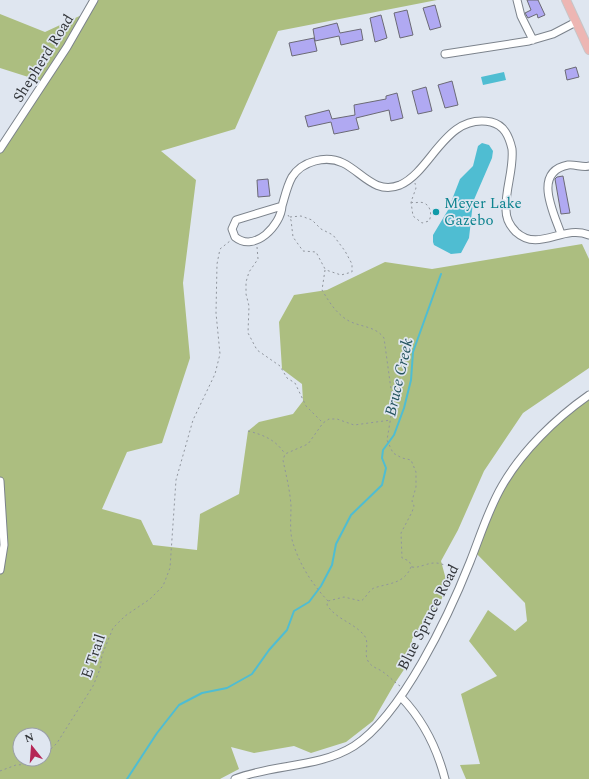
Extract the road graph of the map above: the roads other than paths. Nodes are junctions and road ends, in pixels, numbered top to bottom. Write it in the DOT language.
graph roads {
  1 [pos="94,0"];
  2 [pos="516,0"];
  3 [pos="566,0"];
  4 [pos="576,22"];
  5 [pos="533,40"];
  6 [pos="589,50"];
  7 [pos="445,54"];
  8 [pos="0,149"];
  9 [pos="589,166"];
  10 [pos="282,208"];
  11 [pos="561,234"];
  12 [pos="589,235"];
  13 [pos="589,395"];
  14 [pos="0,481"];
  15 [pos="0,570"];
  16 [pos="403,694"];
  17 [pos="235,779"];
  18 [pos="445,779"];
  1 -- 8 [label="street, Shepherd Road"];
  2 -- 5 [label="street"];
  3 -- 4 [label="main road"];
  4 -- 5 [label="street"];
  4 -- 6 [label="main road"];
  5 -- 7 [label="street"];
  9 -- 11 [label="street"];
  10 -- 10 [label="street"];
  10 -- 11 [label="street"];
  11 -- 12 [label="street"];
  13 -- 16 [label="street, Blue Spruce Road"];
  14 -- 15 [label="street"];
  16 -- 17 [label="street, Blue Spruce Road"];
  16 -- 18 [label="street"];
}
